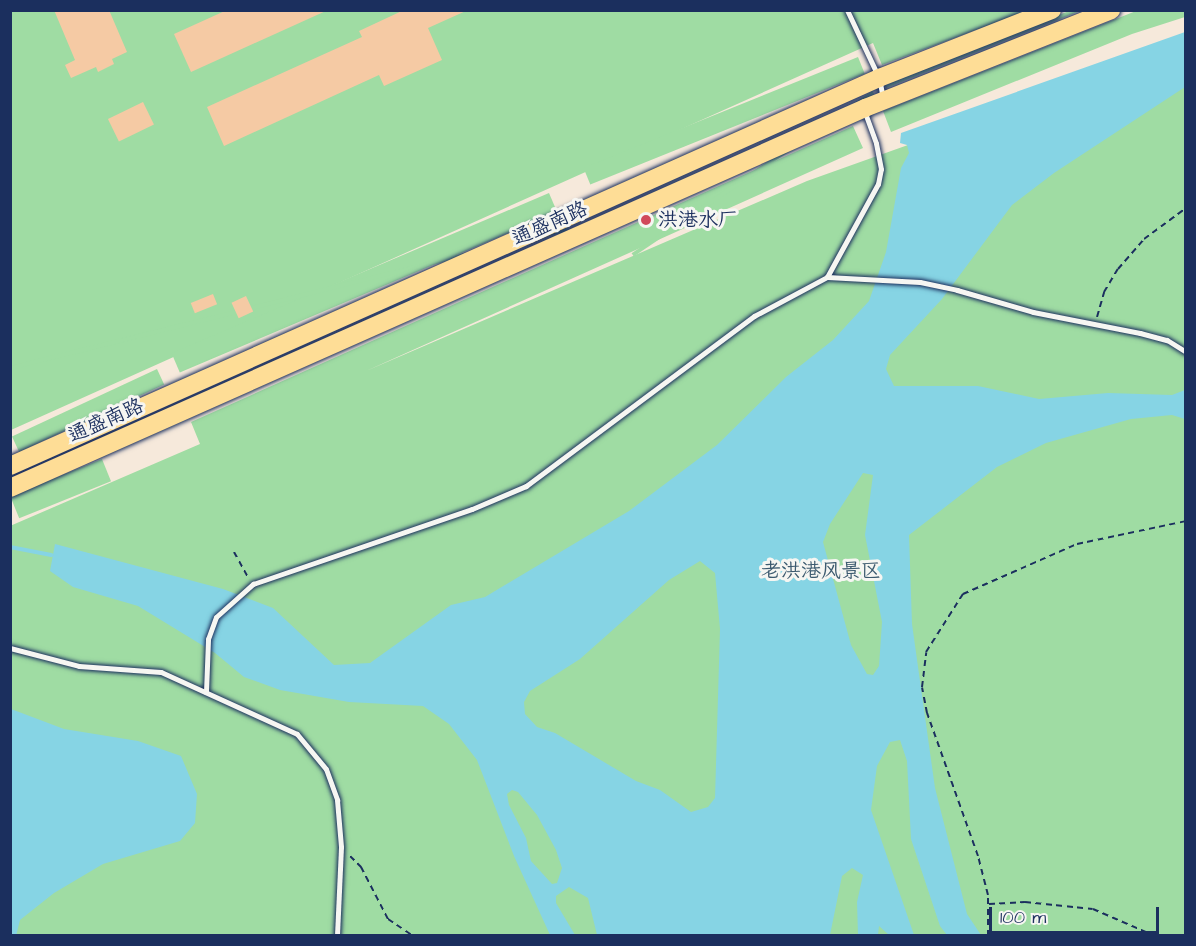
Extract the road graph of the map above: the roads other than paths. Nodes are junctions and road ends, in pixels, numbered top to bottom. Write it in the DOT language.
graph roads {
  1 [pos="847,10"];
  2 [pos="1052,10"];
  3 [pos="1111,10"];
  4 [pos="879,78"];
  5 [pos="884,100"];
  6 [pos="865,108"];
  7 [pos="827,277"];
  8 [pos="1185,352"];
  9 [pos="10,466"];
  10 [pos="10,488"];
  11 [pos="10,648"];
  12 [pos="206,692"];
  13 [pos="337,936"];
  1 -- 4 [label="lane"];
  2 -- 4 [label="main road, 通盛南路"];
  3 -- 5 [label="main road, 通盛南路"];
  4 -- 5 [label="lane"];
  4 -- 9 [label="main road, 通盛南路"];
  5 -- 6 [label="main road, 通盛南路"];
  6 -- 7 [label="lane"];
  6 -- 10 [label="main road, 通盛南路"];
  7 -- 8 [label="lane"];
  7 -- 12 [label="lane"];
  11 -- 12 [label="lane"];
  12 -- 13 [label="lane"];
}
